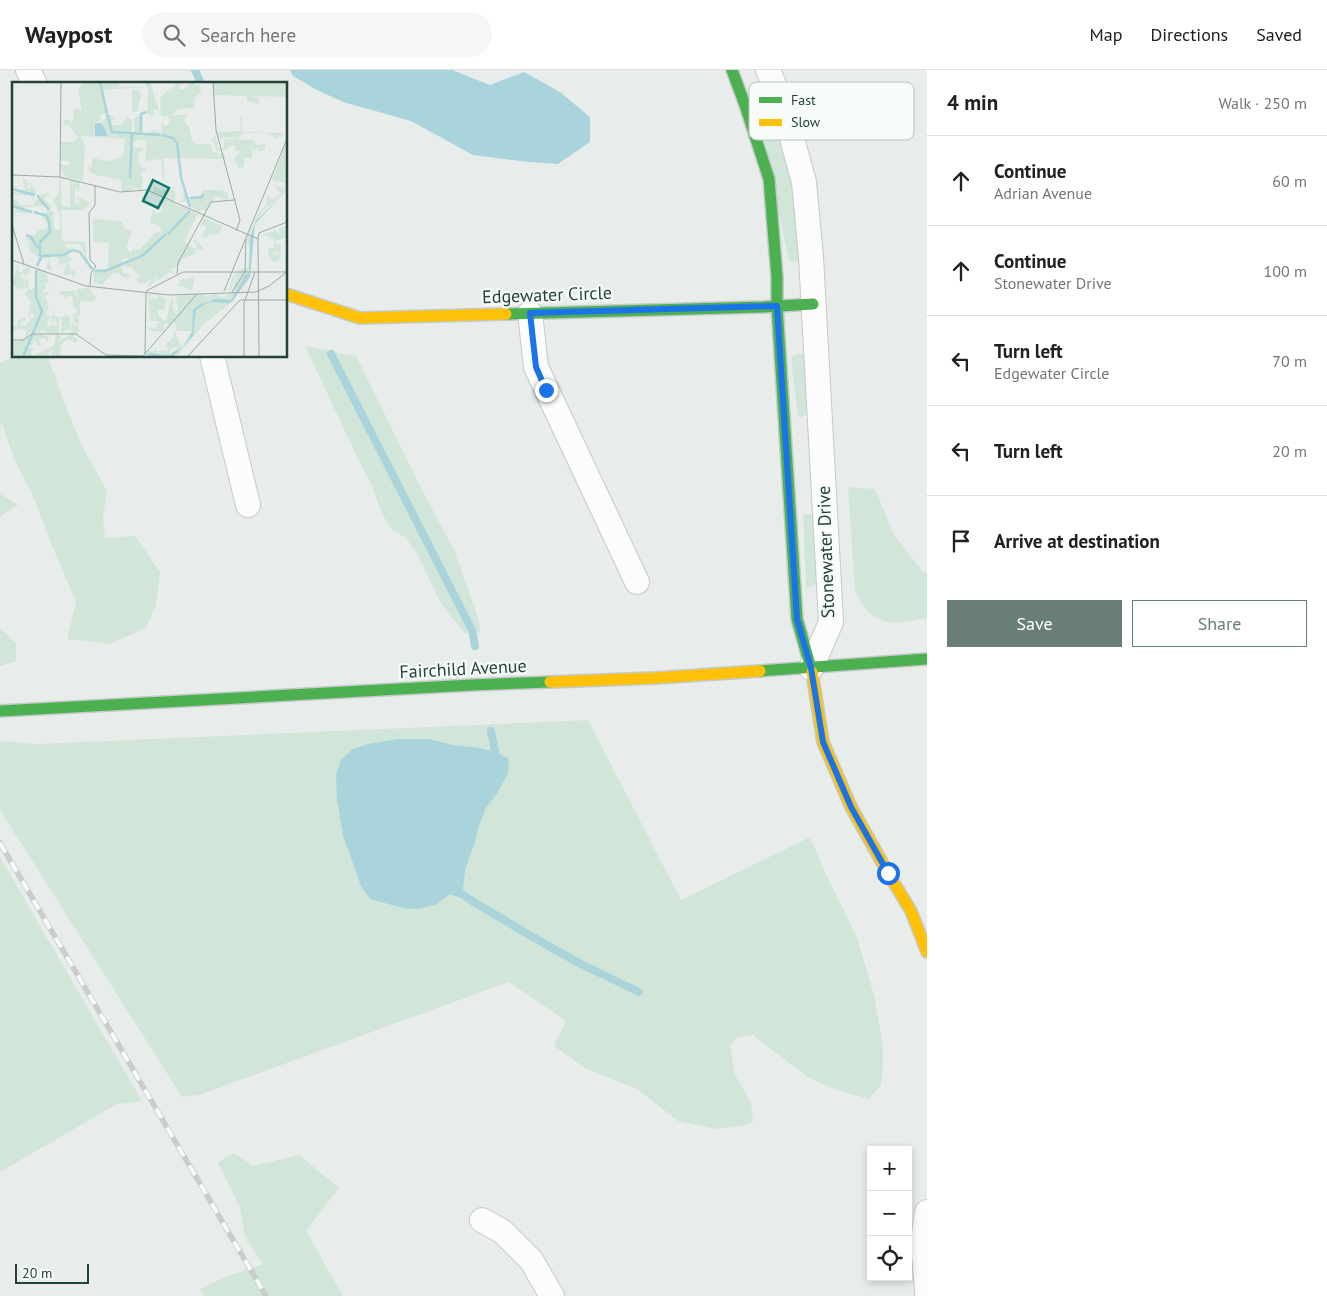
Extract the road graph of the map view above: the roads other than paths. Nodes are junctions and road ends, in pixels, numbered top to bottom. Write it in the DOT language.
graph roads {
  1 [pos="28,70"];
  2 [pos="732,70"];
  3 [pos="768,70"];
  4 [pos="35,82"];
  5 [pos="773,82"];
  6 [pos="749,117"];
  7 [pos="756,140"];
  8 [pos="792,140"];
  9 [pos="288,295"];
  10 [pos="813,304"];
  11 [pos="777,306"];
  12 [pos="530,313"];
  13 [pos="212,358"];
  14 [pos="248,505"];
  15 [pos="637,582"];
  16 [pos="927,660"];
  17 [pos="811,668"];
  18 [pos="0,711"];
  19 [pos="919,907"];
  20 [pos="927,952"];
  21 [pos="927,1212"];
  22 [pos="482,1220"];
  23 [pos="927,1292"];
  24 [pos="552,1296"];
  1 -- 4 [label="street"];
  2 -- 6 [label="street, Stonewater Drive"];
  3 -- 5 [label="street, Stonewater Drive"];
  7 -- 11 [label="street, Stonewater Drive"];
  8 -- 10 [label="street, Stonewater Drive"];
  9 -- 12 [label="street, Edgewater Circle"];
  10 -- 11 [label="street, Edgewater Circle"];
  10 -- 17 [label="street, Stonewater Drive"];
  11 -- 12 [label="street, Edgewater Circle"];
  11 -- 17 [label="street, Stonewater Drive"];
  12 -- 15 [label="street"];
  13 -- 14 [label="street"];
  16 -- 17 [label="street, Fairchild Avenue"];
  17 -- 18 [label="street, Fairchild Avenue"];
  17 -- 19 [label="street"];
  19 -- 20 [label="street"];
  21 -- 23 [label="street"];
  22 -- 24 [label="street"];
}
